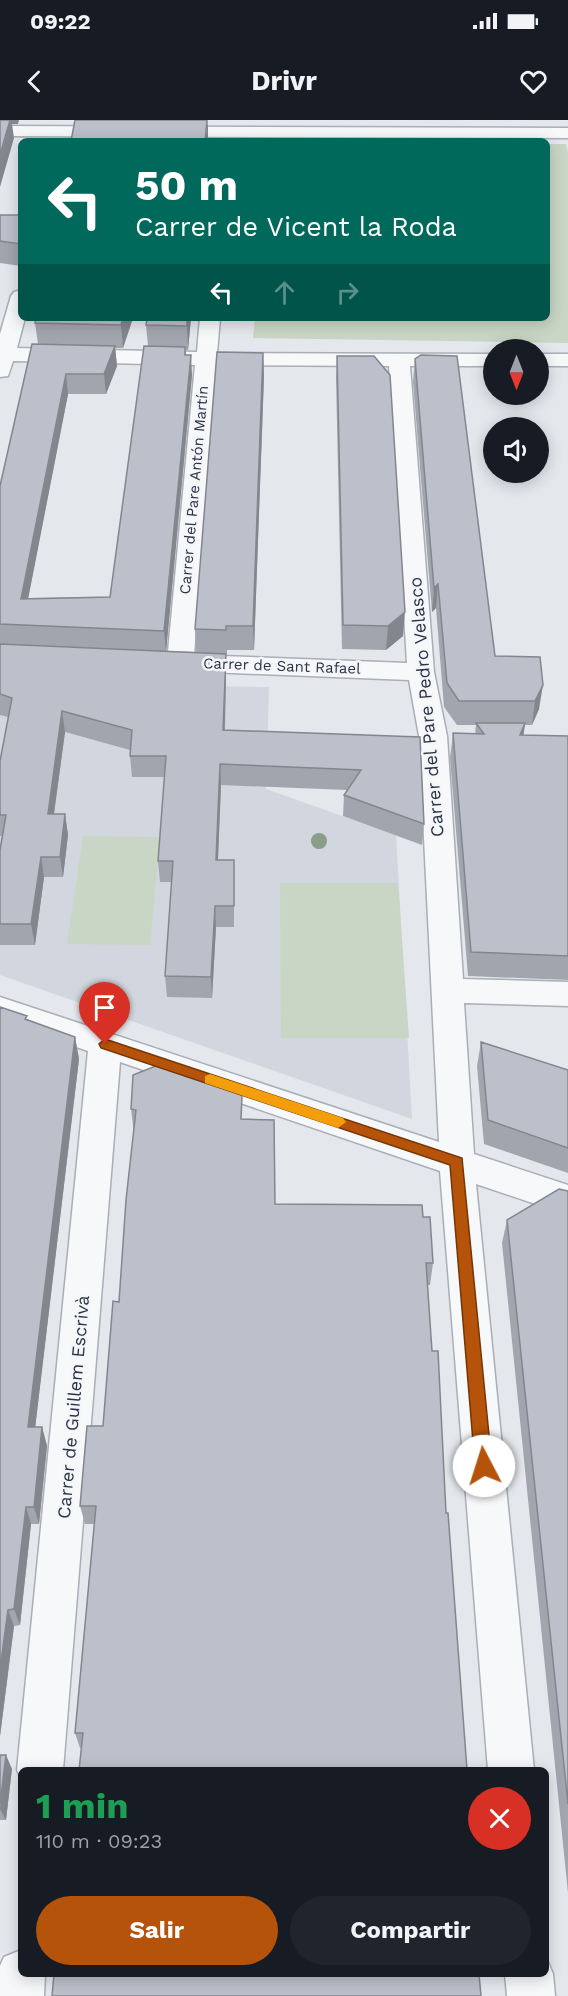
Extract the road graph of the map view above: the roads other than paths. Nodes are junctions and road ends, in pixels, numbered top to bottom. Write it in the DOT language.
graph roads {
  1 [pos="0,131"];
  2 [pos="234,131"];
  3 [pos="568,133"];
  4 [pos="55,136"];
  5 [pos="18,306"];
  6 [pos="210,321"];
  7 [pos="2,359"];
  8 [pos="205,359"];
  9 [pos="399,360"];
  10 [pos="483,360"];
  11 [pos="549,360"];
  12 [pos="568,360"];
  13 [pos="169,662"];
  14 [pos="421,672"];
  15 [pos="447,991"];
  16 [pos="568,994"];
  17 [pos="0,1009"];
  18 [pos="105,1044"];
  19 [pos="457,1162"];
  20 [pos="568,1200"];
  21 [pos="40,1767"];
  22 [pos="511,1767"];
  23 [pos="21,1977"];
  24 [pos="529,1977"];
  25 [pos="20,1996"];
  26 [pos="531,1996"];
  1 -- 4 [label="street"];
  2 -- 3 [label="street"];
  2 -- 4 [label="street"];
  5 -- 7 [label="street"];
  6 -- 8 [label="street, Carrer del Pare Antón Martín"];
  7 -- 8 [label="street"];
  8 -- 9 [label="street"];
  8 -- 13 [label="street, Carrer del Pare Antón Martín"];
  9 -- 10 [label="street"];
  9 -- 14 [label="street, Carrer del Pare Pedro Velasco"];
  11 -- 12 [label="street"];
  13 -- 14 [label="street, Carrer de Sant Rafael"];
  14 -- 15 [label="street, Carrer del Pare Pedro Velasco"];
  15 -- 16 [label="street"];
  15 -- 19 [label="street, Carrer del Pare Pedro Velasco"];
  17 -- 18 [label="street"];
  18 -- 19 [label="street"];
  18 -- 21 [label="street, Carrer de Guillem Escrivà"];
  19 -- 20 [label="street"];
  19 -- 22 [label="street, Carrer del Pare Pedro Velasco"];
  23 -- 25 [label="street"];
  24 -- 26 [label="street"];
}
